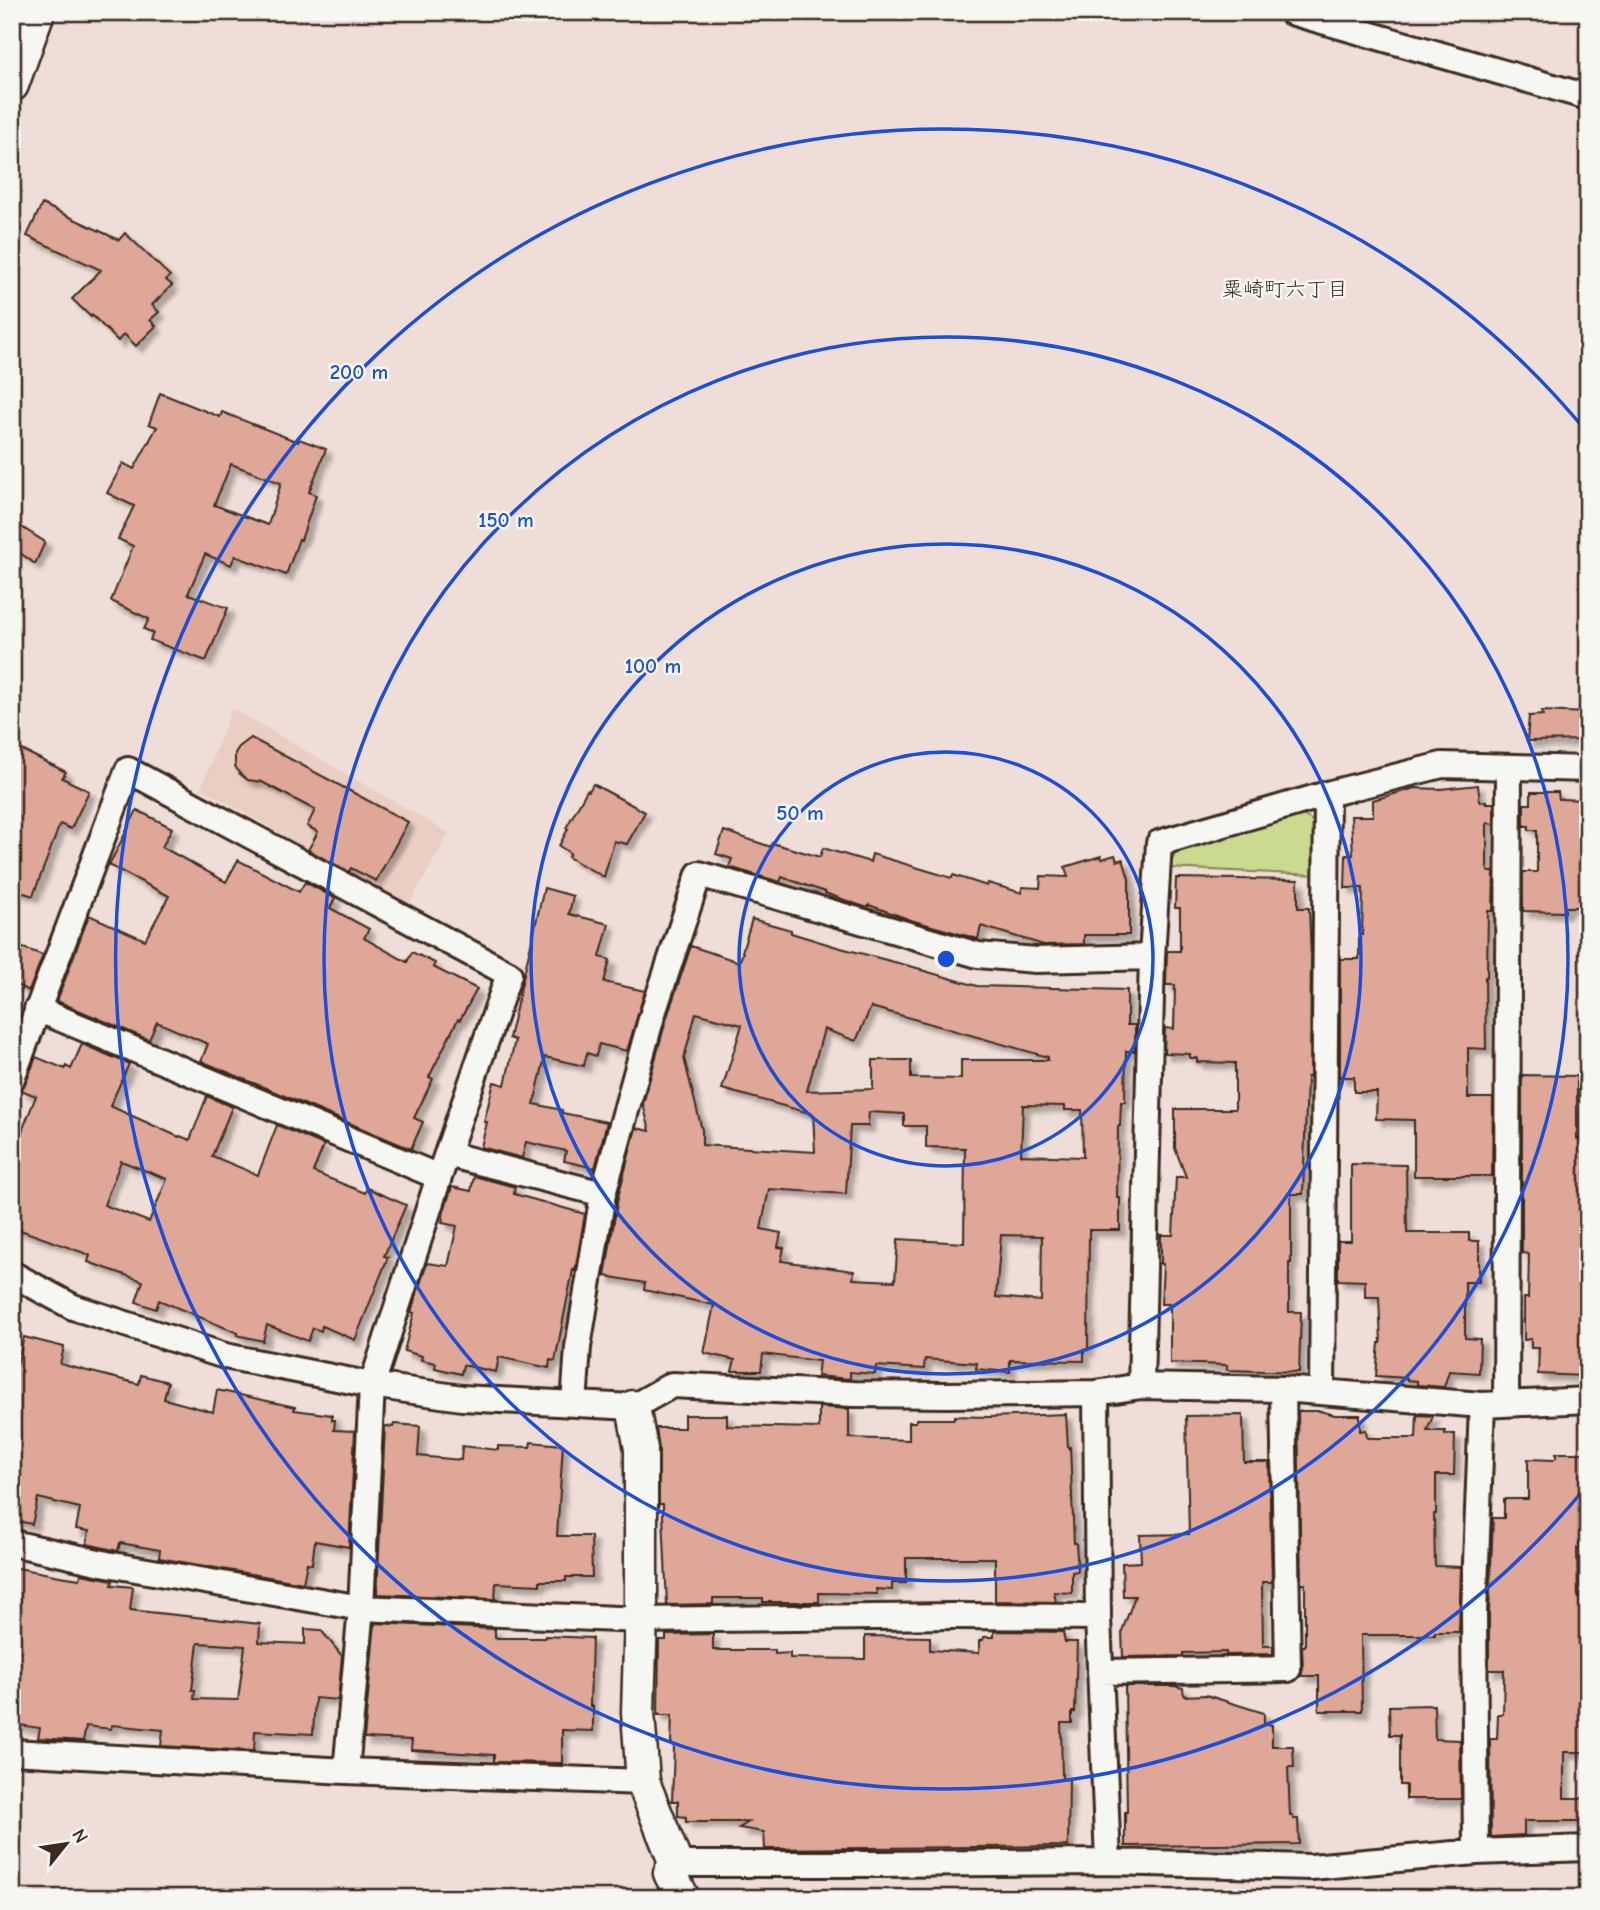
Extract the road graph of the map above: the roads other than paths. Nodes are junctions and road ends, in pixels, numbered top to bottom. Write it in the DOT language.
graph roads {
  1 [pos="38,12"];
  2 [pos="1291,12"];
  3 [pos="12,85"];
  4 [pos="1588,97"];
  5 [pos="1509,767"];
  6 [pos="1588,769"];
  7 [pos="1327,794"];
  8 [pos="1152,957"];
  9 [pos="37,1009"];
  10 [pos="12,1078"];
  11 [pos="443,1166"];
  12 [pos="603,1194"];
  13 [pos="12,1274"];
  14 [pos="372,1385"];
  15 [pos="1141,1386"];
  16 [pos="1283,1389"];
  17 [pos="1322,1392"];
  18 [pos="1096,1393"];
  19 [pos="1588,1400"];
  20 [pos="573,1404"];
  21 [pos="1494,1404"];
  22 [pos="633,1407"];
  23 [pos="12,1543"];
  24 [pos="361,1608"];
  25 [pos="1098,1617"];
  26 [pos="641,1620"];
  27 [pos="1100,1672"];
  28 [pos="12,1752"];
  29 [pos="346,1771"];
  30 [pos="643,1782"];
  31 [pos="1588,1849"];
  32 [pos="1476,1852"];
  33 [pos="1108,1862"];
  34 [pos="676,1878"];
  1 -- 3 [label="street"];
  2 -- 4 [label="street"];
  5 -- 6 [label="street"];
  5 -- 7 [label="street"];
  5 -- 21 [label="street"];
  7 -- 8 [label="street"];
  7 -- 17 [label="street"];
  8 -- 12 [label="street"];
  8 -- 15 [label="street"];
  9 -- 10 [label="street"];
  9 -- 11 [label="street"];
  9 -- 11 [label="street"];
  11 -- 12 [label="street"];
  11 -- 14 [label="street"];
  12 -- 20 [label="street"];
  13 -- 14 [label="street"];
  14 -- 20 [label="street"];
  14 -- 24 [label="street"];
  15 -- 16 [label="street"];
  15 -- 18 [label="street"];
  16 -- 17 [label="street"];
  16 -- 27 [label="street"];
  17 -- 21 [label="street"];
  18 -- 22 [label="street"];
  18 -- 25 [label="street"];
  19 -- 21 [label="street"];
  20 -- 22 [label="street"];
  21 -- 32 [label="street"];
  22 -- 26 [label="street"];
  23 -- 24 [label="street"];
  24 -- 26 [label="street"];
  24 -- 29 [label="street"];
  25 -- 26 [label="street"];
  25 -- 27 [label="street"];
  26 -- 30 [label="street"];
  27 -- 33 [label="street"];
  28 -- 29 [label="street"];
  29 -- 30 [label="street"];
  30 -- 34 [label="street"];
  31 -- 32 [label="street"];
  32 -- 33 [label="street"];
  33 -- 34 [label="street"];
}
